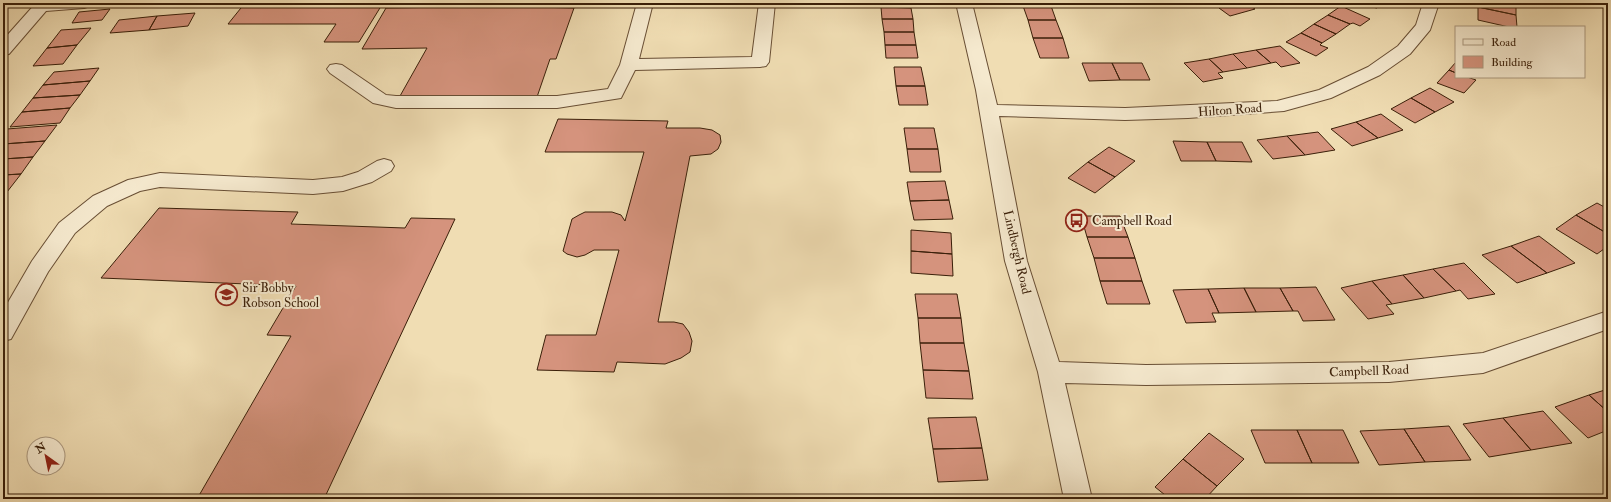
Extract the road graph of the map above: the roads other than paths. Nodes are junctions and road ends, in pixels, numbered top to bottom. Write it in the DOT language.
graph roads {
  1 [pos="84,3"];
  2 [pos="645,3"];
  3 [pos="767,3"];
  4 [pos="964,3"];
  5 [pos="1431,3"];
  6 [pos="43,5"];
  7 [pos="3,50"];
  8 [pos="629,65"];
  9 [pos="336,69"];
  10 [pos="988,110"];
  11 [pos="384,166"];
  12 [pos="1608,320"];
  13 [pos="3,332"];
  14 [pos="1050,372"];
  15 [pos="1078,499"];
  1 -- 6 [label="street"];
  2 -- 8 [label="street"];
  3 -- 8 [label="street"];
  4 -- 10 [label="street, Lindbergh Road"];
  5 -- 10 [label="street, Hilton Road"];
  6 -- 7 [label="street"];
  8 -- 9 [label="street"];
  10 -- 14 [label="street, Lindbergh Road"];
  11 -- 13 [label="street"];
  12 -- 14 [label="street, Campbell Road"];
  14 -- 15 [label="street, Lindbergh Road"];
}
